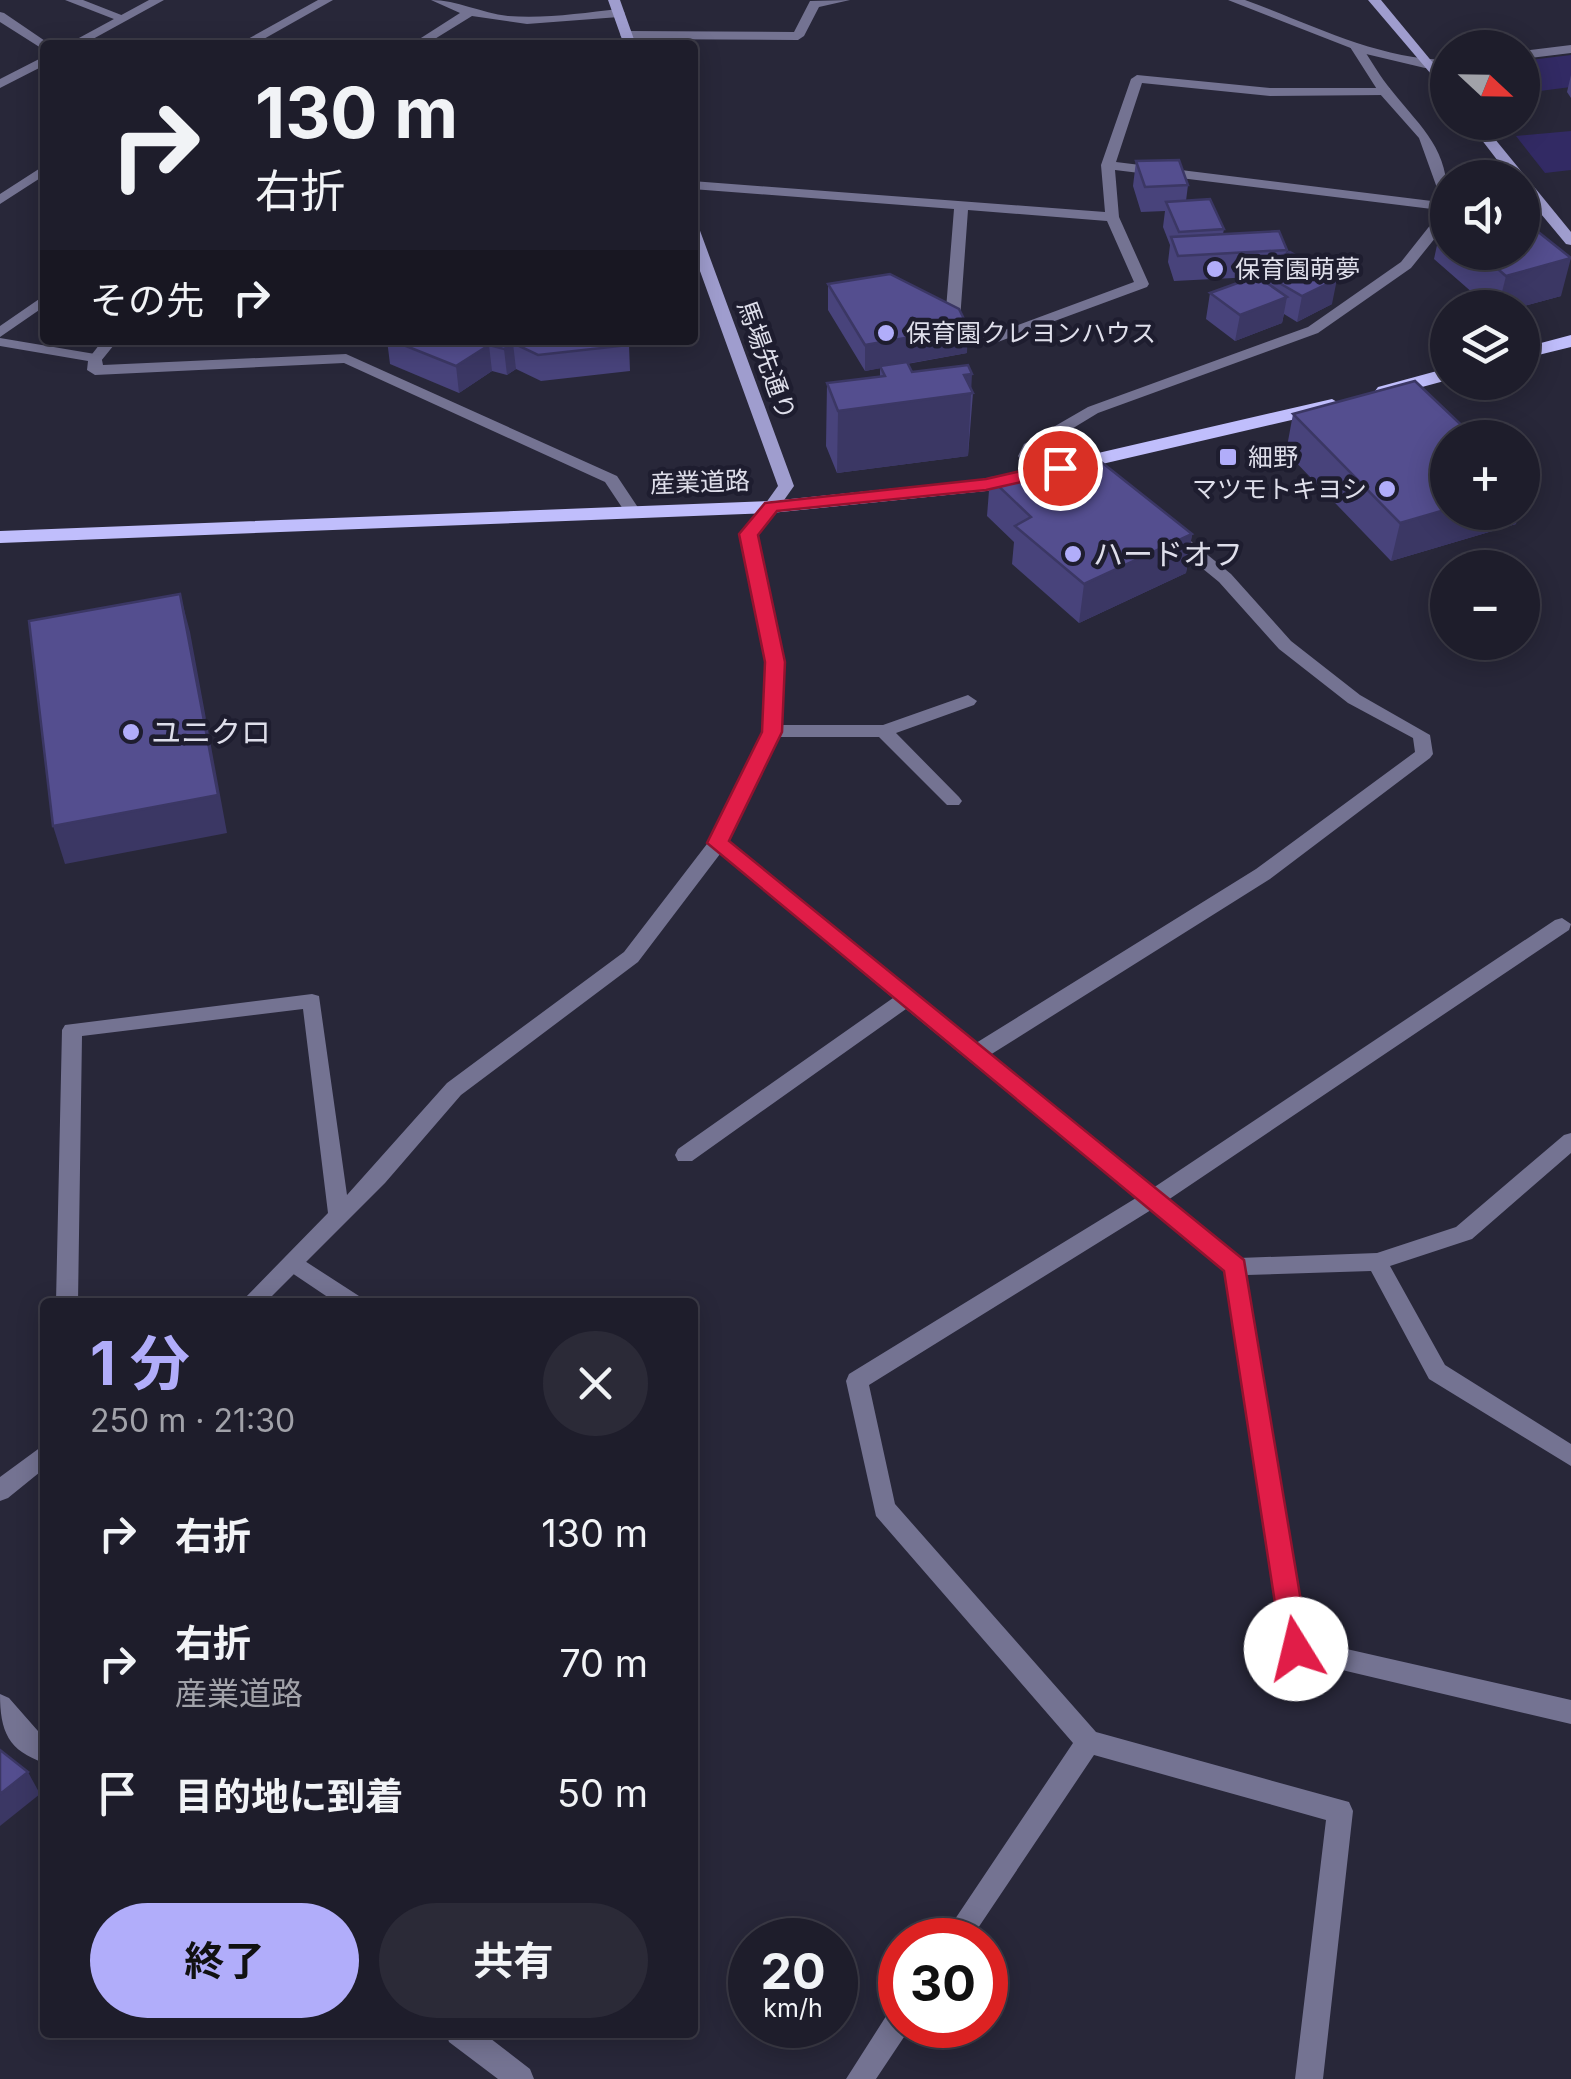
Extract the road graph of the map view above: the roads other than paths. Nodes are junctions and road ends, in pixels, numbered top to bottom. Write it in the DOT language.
graph roads {
  1 [pos="71,0"];
  2 [pos="158,0"];
  3 [pos="327,0"];
  4 [pos="437,0"];
  5 [pos="844,0"];
  6 [pos="1234,0"];
  7 [pos="1374,0"];
  8 [pos="616,7"];
  9 [pos="468,13"];
  10 [pos="0,16"];
  11 [pos="122,18"];
  12 [pos="81,40"];
  13 [pos="252,40"];
  14 [pos="424,40"];
  15 [pos="628,40"];
  16 [pos="40,42"];
  17 [pos="1356,46"];
  18 [pos="1571,49"];
  19 [pos="1540,53"];
  20 [pos="40,63"];
  21 [pos="1428,66"];
  22 [pos="1430,68"];
  23 [pos="0,84"];
  24 [pos="1386,91"];
  25 [pos="1489,140"];
  26 [pos="1434,160"];
  27 [pos="1505,160"];
  28 [pos="1108,165"];
  29 [pos="40,172"];
  30 [pos="698,185"];
  31 [pos="0,200"];
  32 [pos="962,207"];
  33 [pos="1430,208"];
  34 [pos="1540,212"];
  35 [pos="1112,217"];
  36 [pos="1430,234"];
  37 [pos="1571,242"];
  38 [pos="698,244"];
  39 [pos="40,303"];
  40 [pos="0,332"];
  41 [pos="1571,340"];
  42 [pos="0,342"];
  43 [pos="107,345"];
  44 [pos="1540,349"];
  45 [pos="96,358"];
  46 [pos="1430,379"];
  47 [pos="1037,473"];
  48 [pos="771,506"];
  49 [pos="633,512"];
  50 [pos="1154,520"];
  51 [pos="0,536"];
  52 [pos="968,701"];
  53 [pos="884,730"];
  54 [pos="772,732"];
  55 [pos="953,801"];
  56 [pos="718,843"];
  57 [pos="1562,924"];
  58 [pos="907,998"];
  59 [pos="976,1054"];
  60 [pos="1571,1141"];
  61 [pos="685,1156"];
  62 [pos="1152,1199"];
  63 [pos="338,1218"];
  64 [pos="1378,1262"];
  65 [pos="294,1263"];
  66 [pos="1236,1267"];
  67 [pos="67,1298"];
  68 [pos="256,1298"];
  69 [pos="345,1298"];
  70 [pos="1571,1456"];
  71 [pos="40,1458"];
  72 [pos="0,1491"];
  73 [pos="0,1706"];
  74 [pos="1571,1712"];
  75 [pos="1088,1742"];
  76 [pos="40,1749"];
  77 [pos="969,1918"];
  78 [pos="467,2038"];
  79 [pos="881,2048"];
  80 [pos="520,2079"];
  81 [pos="860,2079"];
  82 [pos="1309,2079"];
  1 -- 11 [label="street"];
  2 -- 11 [label="street"];
  3 -- 13 [label="street"];
  4 -- 9 [label="street"];
  5 -- 15 [label="street"];
  6 -- 17 [label="street"];
  7 -- 21 [label="street"];
  8 -- 9 [label="street"];
  8 -- 15 [label="street"];
  9 -- 14 [label="street"];
  10 -- 16 [label="street"];
  11 -- 12 [label="street"];
  17 -- 21 [label="street"];
  17 -- 24 [label="street"];
  18 -- 19 [label="street"];
  20 -- 23 [label="street"];
  21 -- 22 [label="street"];
  24 -- 26 [label="street"];
  24 -- 28 [label="street"];
  25 -- 27 [label="street"];
  28 -- 33 [label="street"];
  28 -- 35 [label="street"];
  29 -- 31 [label="street"];
  30 -- 32 [label="street"];
  32 -- 35 [label="street"];
  32 -- 35 [label="street"];
  34 -- 37 [label="street"];
  36 -- 47 [label="street"];
  38 -- 48 [label="street, 馬場先通り"];
  39 -- 40 [label="street"];
  41 -- 44 [label="main road"];
  42 -- 45 [label="street"];
  43 -- 45 [label="street"];
  45 -- 49 [label="street"];
  46 -- 47 [label="main road, 産業道路"];
  47 -- 48 [label="main road, 産業道路"];
  48 -- 49 [label="main road, 産業道路"];
  48 -- 54 [label="street"];
  49 -- 51 [label="main road, 産業道路"];
  50 -- 59 [label="street"];
  52 -- 53 [label="street"];
  53 -- 54 [label="street"];
  53 -- 55 [label="street"];
  54 -- 56 [label="street"];
  56 -- 58 [label="street"];
  56 -- 63 [label="street"];
  57 -- 62 [label="street"];
  58 -- 59 [label="street"];
  58 -- 61 [label="street"];
  59 -- 62 [label="street"];
  60 -- 64 [label="street"];
  62 -- 66 [label="street"];
  62 -- 75 [label="street"];
  63 -- 65 [label="street"];
  63 -- 67 [label="street"];
  64 -- 66 [label="street"];
  64 -- 70 [label="street"];
  65 -- 68 [label="street"];
  65 -- 69 [label="street"];
  66 -- 74 [label="street"];
  71 -- 72 [label="street"];
  73 -- 76 [label="street"];
  75 -- 77 [label="street"];
  75 -- 82 [label="street"];
  78 -- 80 [label="street"];
  79 -- 81 [label="street"];
}
